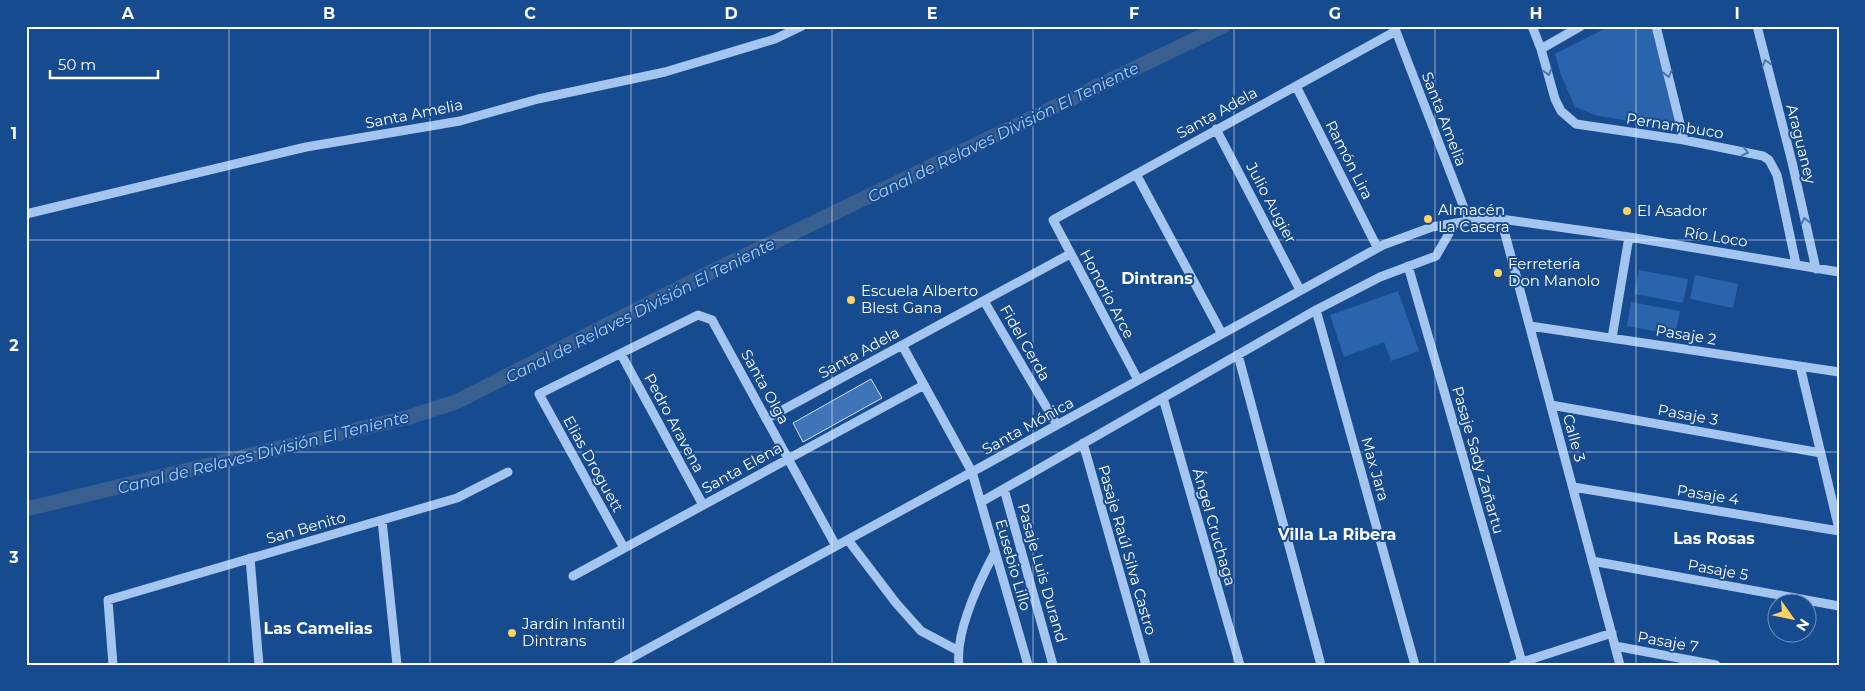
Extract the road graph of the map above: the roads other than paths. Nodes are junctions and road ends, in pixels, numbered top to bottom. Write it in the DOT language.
graph roads {
  1 [pos="802,26"];
  2 [pos="1532,26"];
  3 [pos="1581,26"];
  4 [pos="1656,26"];
  5 [pos="1756,26"];
  6 [pos="1395,28"];
  7 [pos="1541,49"];
  8 [pos="1296,86"];
  9 [pos="1216,129"];
  10 [pos="1684,140"];
  11 [pos="1136,174"];
  12 [pos="26,214"];
  13 [pos="1501,219"];
  14 [pos="1053,220"];
  15 [pos="1469,221"];
  16 [pos="1455,223"];
  17 [pos="1629,237"];
  18 [pos="1377,248"];
  19 [pos="1070,254"];
  20 [pos="1796,264"];
  21 [pos="1408,266"];
  22 [pos="1816,269"];
  23 [pos="1839,272"];
  24 [pos="1300,290"];
  25 [pos="984,301"];
  26 [pos="1316,310"];
  27 [pos="1530,326"];
  28 [pos="1222,334"];
  29 [pos="1612,338"];
  30 [pos="902,345"];
  31 [pos="621,354"];
  32 [pos="1238,355"];
  33 [pos="1800,366"];
  34 [pos="1839,372"];
  35 [pos="1138,380"];
  36 [pos="924,385"];
  37 [pos="1163,398"];
  38 [pos="1551,405"];
  39 [pos="766,419"];
  40 [pos="1056,425"];
  41 [pos="1083,443"];
  42 [pos="1821,453"];
  43 [pos="788,459"];
  44 [pos="508,472"];
  45 [pos="972,472"];
  46 [pos="1573,487"];
  47 [pos="1004,489"];
  48 [pos="981,502"];
  49 [pos="703,505"];
  50 [pos="382,520"];
  51 [pos="1839,530"];
  52 [pos="848,540"];
  53 [pos="836,546"];
  54 [pos="624,548"];
  55 [pos="995,552"];
  56 [pos="250,558"];
  57 [pos="1592,561"];
  58 [pos="574,576"];
  59 [pos="1839,606"];
  60 [pos="1612,633"];
  61 [pos="1615,646"];
  62 [pos="957,650"];
  63 [pos="1522,662"];
  64 [pos="113,665"];
  65 [pos="259,665"];
  66 [pos="396,665"];
  67 [pos="618,665"];
  68 [pos="959,665"];
  69 [pos="1028,665"];
  70 [pos="1053,665"];
  71 [pos="1146,665"];
  72 [pos="1240,665"];
  73 [pos="1321,665"];
  74 [pos="1415,665"];
  75 [pos="1513,665"];
  76 [pos="1620,665"];
  77 [pos="1716,665"];
  1 -- 12 [label="street, Santa Amelia"];
  2 -- 7 [label="street, Pernambuco"];
  3 -- 7 [label="street"];
  4 -- 10 [label="street, one-way"];
  22 -- 5 [label="street, Araguaney, one-way"];
  6 -- 8 [label="street, Santa Adela"];
  6 -- 15 [label="street, Santa Amelia"];
  7 -- 10 [label="street, Pernambuco, one-way"];
  8 -- 9 [label="street, Santa Adela"];
  8 -- 18 [label="street, Ramón Lira"];
  9 -- 11 [label="street, Santa Adela"];
  9 -- 24 [label="street, Julio Augier"];
  10 -- 20 [label="street, Pernambuco, one-way"];
  11 -- 14 [label="street, Santa Adela"];
  11 -- 28 [label="street"];
  13 -- 15 [label="street, Río Loco"];
  13 -- 17 [label="street, Río Loco"];
  13 -- 27 [label="street, Calle 3"];
  14 -- 19 [label="street, Honorio Arce"];
  15 -- 16 [label="street, Santa Mónica"];
  16 -- 18 [label="street, Santa Mónica"];
  16 -- 21 [label="street"];
  17 -- 20 [label="street, Río Loco"];
  17 -- 29 [label="street"];
  18 -- 24 [label="street, Santa Mónica"];
  19 -- 25 [label="street, Santa Adela"];
  19 -- 35 [label="street, Honorio Arce"];
  20 -- 22 [label="street, Río Loco"];
  21 -- 26 [label="street"];
  21 -- 63 [label="street, Pasaje Sady Zañartu"];
  22 -- 23 [label="street, Río Loco"];
  24 -- 28 [label="street, Santa Mónica"];
  25 -- 30 [label="street, Santa Adela"];
  25 -- 40 [label="street, Fidel Cerda"];
  26 -- 32 [label="street"];
  26 -- 74 [label="street, Max Jara"];
  27 -- 29 [label="street, Pasaje 2"];
  27 -- 38 [label="street, Calle 3"];
  28 -- 35 [label="street, Santa Mónica"];
  29 -- 33 [label="street, Pasaje 2"];
  30 -- 36 [label="street, Eusebio Lillo"];
  30 -- 39 [label="street, Santa Adela"];
  31 -- 39 [label="street, Santa Olga"];
  31 -- 49 [label="street, Pedro Aravena"];
  31 -- 54 [label="street, Elias Droguett"];
  32 -- 37 [label="street"];
  32 -- 73 [label="street"];
  33 -- 34 [label="street, Pasaje 2"];
  33 -- 42 [label="street"];
  35 -- 40 [label="street, Santa Mónica"];
  36 -- 43 [label="street, Santa Elena"];
  36 -- 45 [label="street, Eusebio Lillo"];
  37 -- 41 [label="street"];
  37 -- 72 [label="street, Ángel Cruchaga"];
  38 -- 42 [label="street, Pasaje 3"];
  38 -- 46 [label="street, Calle 3"];
  39 -- 43 [label="street, Santa Olga"];
  40 -- 45 [label="street, Santa Mónica"];
  41 -- 47 [label="street"];
  41 -- 71 [label="street, Pasaje Raúl Silva Castro"];
  42 -- 51 [label="street"];
  43 -- 49 [label="street, Santa Elena"];
  43 -- 53 [label="street, Santa Olga"];
  44 -- 50 [label="street, San Benito"];
  45 -- 48 [label="street, Eusebio Lillo"];
  45 -- 52 [label="street, Santa Mónica"];
  46 -- 51 [label="street, Pasaje 4"];
  46 -- 57 [label="street, Calle 3"];
  47 -- 48 [label="street"];
  47 -- 70 [label="street, Pasaje Luis Durand"];
  48 -- 55 [label="street, Eusebio Lillo"];
  49 -- 54 [label="street, Santa Elena"];
  50 -- 56 [label="street, San Benito"];
  50 -- 66 [label="street"];
  52 -- 53 [label="street, Santa Mónica"];
  52 -- 62 [label="street"];
  53 -- 67 [label="street, Santa Mónica"];
  54 -- 58 [label="street, Santa Elena"];
  55 -- 62 [label="street"];
  55 -- 69 [label="street, Eusebio Lillo"];
  56 -- 64 [label="street, San Benito"];
  56 -- 65 [label="street"];
  57 -- 59 [label="street, Pasaje 5"];
  57 -- 60 [label="street, Calle 3"];
  60 -- 61 [label="street, Calle 3"];
  60 -- 63 [label="street"];
  61 -- 76 [label="street, Calle 3"];
  61 -- 77 [label="street, Pasaje 7"];
  62 -- 68 [label="street"];
  63 -- 75 [label="street"];
}
